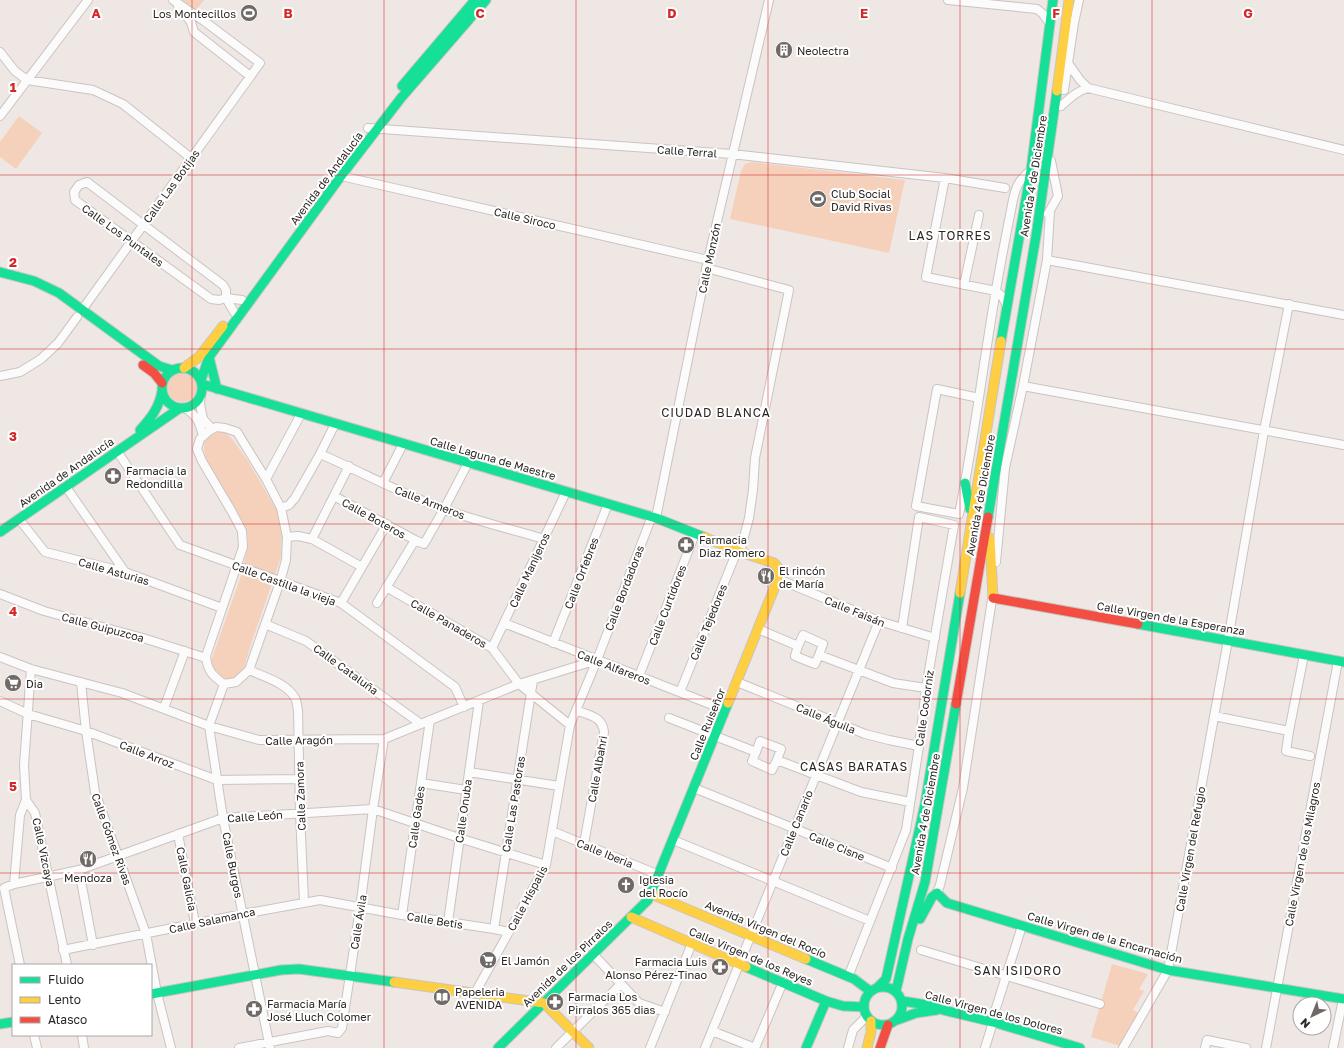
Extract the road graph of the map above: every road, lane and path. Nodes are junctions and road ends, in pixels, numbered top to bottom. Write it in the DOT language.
graph roads {
  1 [pos="88,0"];
  2 [pos="475,0"];
  3 [pos="486,0"];
  4 [pos="769,0"];
  5 [pos="948,0"];
  6 [pos="1053,0"];
  7 [pos="1070,0"];
  8 [pos="1080,0"];
  9 [pos="174,1"];
  10 [pos="204,21"];
  11 [pos="1050,24"];
  12 [pos="194,32"];
  13 [pos="0,52"];
  14 [pos="1068,63"];
  15 [pos="250,76"];
  16 [pos="27,80"];
  17 [pos="1088,88"];
  18 [pos="1061,106"];
  19 [pos="0,116"];
  20 [pos="373,129"];
  21 [pos="1344,150"];
  22 [pos="1049,153"];
  23 [pos="732,154"];
  24 [pos="191,158"];
  25 [pos="1052,166"];
  26 [pos="1032,170"];
  27 [pos="341,176"];
  28 [pos="945,178"];
  29 [pos="1021,179"];
  30 [pos="1005,188"];
  31 [pos="1013,200"];
  32 [pos="1050,211"];
  33 [pos="979,215"];
  34 [pos="143,224"];
  35 [pos="1036,236"];
  36 [pos="132,241"];
  37 [pos="1047,260"];
  38 [pos="707,264"];
  39 [pos="0,272"];
  40 [pos="0,279"];
  41 [pos="964,284"];
  42 [pos="996,291"];
  43 [pos="226,298"];
  44 [pos="242,300"];
  45 [pos="1289,304"];
  46 [pos="1007,306"];
  47 [pos="234,312"];
  48 [pos="79,314"];
  49 [pos="1344,315"];
  50 [pos="209,357"];
  51 [pos="184,368"];
  52 [pos="172,370"];
  53 [pos="0,376"];
  54 [pos="201,386"];
  55 [pos="1023,386"];
  56 [pos="162,387"];
  57 [pos="217,389"];
  58 [pos="979,398"];
  59 [pos="182,408"];
  60 [pos="301,414"];
  61 [pos="335,424"];
  62 [pos="212,429"];
  63 [pos="1264,431"];
  64 [pos="203,436"];
  65 [pos="403,444"];
  66 [pos="126,445"];
  67 [pos="1344,445"];
  68 [pos="117,451"];
  69 [pos="320,454"];
  70 [pos="468,463"];
  71 [pos="349,466"];
  72 [pos="266,479"];
  73 [pos="383,483"];
  74 [pos="965,483"];
  75 [pos="66,487"];
  76 [pos="566,492"];
  77 [pos="334,496"];
  78 [pos="608,504"];
  79 [pos="281,508"];
  80 [pos="444,509"];
  81 [pos="989,512"];
  82 [pos="654,517"];
  83 [pos="972,518"];
  84 [pos="19,519"];
  85 [pos="387,524"];
  86 [pos="2,529"];
  87 [pos="695,534"];
  88 [pos="287,537"];
  89 [pos="312,539"];
  90 [pos="544,539"];
  91 [pos="415,540"];
  92 [pos="739,552"];
  93 [pos="237,566"];
  94 [pos="362,567"];
  95 [pos="125,572"];
  96 [pos="778,579"];
  97 [pos="280,582"];
  98 [pos="386,587"];
  99 [pos="0,594"];
  100 [pos="993,598"];
  101 [pos="377,603"];
  102 [pos="341,604"];
  103 [pos="222,608"];
  104 [pos="878,621"];
  105 [pos="504,623"];
  106 [pos="265,624"];
  107 [pos="902,628"];
  108 [pos="758,629"];
  109 [pos="935,638"];
  110 [pos="1228,640"];
  111 [pos="553,643"];
  112 [pos="798,646"];
  113 [pos="492,648"];
  114 [pos="185,651"];
  115 [pos="819,655"];
  116 [pos="1304,655"];
  117 [pos="0,656"];
  118 [pos="206,658"];
  119 [pos="597,660"];
  120 [pos="1341,661"];
  121 [pos="31,669"];
  122 [pos="249,670"];
  123 [pos="858,670"];
  124 [pos="639,676"];
  125 [pos="533,680"];
  126 [pos="81,682"];
  127 [pos="737,682"];
  128 [pos="224,684"];
  129 [pos="520,684"];
  130 [pos="926,688"];
  131 [pos="680,692"];
  132 [pos="531,693"];
  133 [pos="0,701"];
  134 [pos="479,701"];
  135 [pos="464,707"];
  136 [pos="164,708"];
  137 [pos="576,710"];
  138 [pos="725,710"];
  139 [pos="28,714"];
  140 [pos="1214,716"];
  141 [pos="669,718"];
  142 [pos="430,720"];
  143 [pos="837,723"];
  144 [pos="421,724"];
  145 [pos="570,725"];
  146 [pos="209,726"];
  147 [pos="86,731"];
  148 [pos="1289,731"];
  149 [pos="715,735"];
  150 [pos="384,739"];
  151 [pos="298,740"];
  152 [pos="919,746"];
  153 [pos="756,752"];
  154 [pos="1310,756"];
  155 [pos="777,760"];
  156 [pos="469,772"];
  157 [pos="815,776"];
  158 [pos="299,779"];
  159 [pos="517,779"];
  160 [pos="217,780"];
  161 [pos="421,783"];
  162 [pos="559,786"];
  163 [pos="694,788"];
  164 [pos="466,790"];
  165 [pos="26,800"];
  166 [pos="910,802"];
  167 [pos="373,809"];
  168 [pos="300,813"];
  169 [pos="223,818"];
  170 [pos="415,823"];
  171 [pos="794,828"];
  172 [pos="552,831"];
  173 [pos="178,834"];
  174 [pos="459,838"];
  175 [pos="674,840"];
  176 [pos="584,844"];
  177 [pos="506,853"];
  178 [pos="119,856"];
  179 [pos="546,865"];
  180 [pos="892,868"];
  181 [pos="79,870"];
  182 [pos="659,875"];
  183 [pos="49,876"];
  184 [pos="772,882"];
  185 [pos="14,884"];
  186 [pos="937,893"];
  187 [pos="651,894"];
  188 [pos="304,902"];
  189 [pos="360,908"];
  190 [pos="243,914"];
  191 [pos="402,915"];
  192 [pos="631,917"];
  193 [pos="919,920"];
  194 [pos="870,921"];
  195 [pos="448,922"];
  196 [pos="195,923"];
  197 [pos="1022,926"];
  198 [pos="494,929"];
  199 [pos="509,932"];
  200 [pos="146,934"];
  201 [pos="750,936"];
  202 [pos="908,939"];
  203 [pos="692,943"];
  204 [pos="93,945"];
  205 [pos="63,950"];
  206 [pos="921,950"];
  207 [pos="593,954"];
  208 [pos="20,964"];
  209 [pos="67,964"];
  210 [pos="150,964"];
  211 [pos="739,964"];
  212 [pos="907,964"];
  213 [pos="1168,970"];
  214 [pos="255,974"];
  215 [pos="350,975"];
  216 [pos="848,976"];
  217 [pos="1006,976"];
  218 [pos="152,979"];
  219 [pos="783,982"];
  220 [pos="621,984"];
  221 [pos="1276,988"];
  222 [pos="874,989"];
  223 [pos="896,991"];
  224 [pos="475,993"];
  225 [pos="154,994"];
  226 [pos="1344,999"];
  227 [pos="826,1001"];
  228 [pos="902,1001"];
  229 [pos="544,1003"];
  230 [pos="1100,1004"];
  231 [pos="864,1007"];
  232 [pos="996,1008"];
  233 [pos="943,1010"];
  234 [pos="665,1012"];
  235 [pos="869,1019"];
  236 [pos="897,1020"];
  237 [pos="12,1022"];
  238 [pos="993,1022"];
  239 [pos="0,1024"];
  240 [pos="888,1025"];
  241 [pos="573,1031"];
  242 [pos="712,1031"];
  243 [pos="34,1036"];
  244 [pos="82,1036"];
  245 [pos="1206,1044"];
  246 [pos="269,1045"];
  247 [pos="37,1048"];
  248 [pos="84,1048"];
  249 [pos="171,1048"];
  250 [pos="239,1048"];
  251 [pos="498,1048"];
  252 [pos="556,1048"];
  253 [pos="590,1048"];
  254 [pos="650,1048"];
  255 [pos="705,1048"];
  256 [pos="755,1048"];
  257 [pos="806,1048"];
  258 [pos="848,1048"];
  259 [pos="867,1048"];
  260 [pos="880,1048"];
  261 [pos="985,1048"];
  262 [pos="1080,1048"];
  263 [pos="1123,1048"];
  264 [pos="1246,1048"];
  265 [pos="1266,1048"];
  266 [pos="1333,1048"];
  1 -- 16 [label="street"];
  2 -- 20 [label="main road, Avenida de Andalucía"];
  3 -- 20 [label="main road, Avenida de Andalucía"];
  4 -- 23 [label="street, Calle Monzón"];
  5 -- 11 [label="street"];
  6 -- 11 [label="main road, Avenida 4 de Diciembre"];
  7 -- 22 [label="main road, Avenida 4 de Diciembre"];
  8 -- 14 [label="street"];
  9 -- 10 [label="street"];
  9 -- 12 [label="street"];
  10 -- 12 [label="street"];
  10 -- 15 [label="street, Calle Las Botijas"];
  11 -- 26 [label="main road, Avenida 4 de Diciembre"];
  12 -- 15 [label="street"];
  13 -- 16 [label="street"];
  14 -- 17 [label="street"];
  14 -- 18 [label="street"];
  15 -- 24 [label="street, Calle Las Botijas"];
  16 -- 19 [label="street"];
  16 -- 24 [label="street"];
  17 -- 18 [label="street"];
  17 -- 21 [label="street"];
  18 -- 25 [label="street"];
  20 -- 23 [label="street, Calle Terral"];
  20 -- 27 [label="main road, Avenida de Andalucía"];
  20 -- 44 [label="main road, Avenida de Andalucía"];
  22 -- 25 [label="street"];
  22 -- 35 [label="main road, Avenida 4 de Diciembre"];
  23 -- 28 [label="street, Calle Terral"];
  23 -- 38 [label="street, Calle Monzón"];
  24 -- 34 [label="street, Calle Las Botijas"];
  25 -- 32 [label="street"];
  26 -- 29 [label="street"];
  26 -- 46 [label="main road, Avenida 4 de Diciembre"];
  27 -- 38 [label="street, Calle Siroco"];
  27 -- 50 [label="main road, Avenida de Andalucía"];
  28 -- 30 [label="street, Calle Terral"];
  28 -- 41 [label="street"];
  29 -- 30 [label="street"];
  29 -- 31 [label="street"];
  30 -- 31 [label="street"];
  31 -- 42 [label="street"];
  32 -- 35 [label="street"];
  32 -- 37 [label="street"];
  33 -- 41 [label="street"];
  34 -- 36 [label="street, Calle Las Botijas"];
  34 -- 36 [label="street, Calle Los Puntales"];
  34 -- 43 [label="street, Calle Los Puntales"];
  35 -- 81 [label="main road, Avenida 4 de Diciembre"];
  36 -- 43 [label="street, Calle Los Puntales"];
  36 -- 48 [label="street, Calle Las Botijas"];
  37 -- 45 [label="street"];
  37 -- 55 [label="street"];
  38 -- 82 [label="street, Calle Monzón"];
  38 -- 92 [label="street, Calle Siroco"];
  39 -- 48 [label="main road"];
  40 -- 48 [label="main road"];
  41 -- 42 [label="street"];
  42 -- 46 [label="street"];
  42 -- 58 [label="street"];
  43 -- 44 [label="street"];
  43 -- 47 [label="street"];
  44 -- 47 [label="main road, Avenida de Andalucía"];
  45 -- 49 [label="street"];
  45 -- 63 [label="street, Calle Virgen del Refugio"];
  46 -- 83 [label="main road, Avenida 4 de Diciembre"];
  47 -- 51 [label="main road, Avenida de Andalucía"];
  48 -- 52 [label="main road"];
  48 -- 53 [label="street, Calle Las Botijas"];
  48 -- 56 [label="main road"];
  50 -- 54 [label="main road, Avenida de Andalucía"];
  50 -- 57 [label="main road"];
  51 -- 52 [label="main road"];
  51 -- 54 [label="main road"];
  52 -- 56 [label="main road"];
  54 -- 57 [label="main road, Calle Laguna de Maestre"];
  54 -- 59 [label="main road"];
  54 -- 62 [label="street"];
  55 -- 63 [label="street"];
  55 -- 100 [label="street"];
  56 -- 59 [label="main road"];
  56 -- 66 [label="main road, Avenida de Andalucía"];
  57 -- 60 [label="main road, Calle Laguna de Maestre"];
  58 -- 74 [label="street"];
  58 -- 74 [label="street"];
  59 -- 64 [label="street"];
  59 -- 66 [label="main road, Avenida de Andalucía"];
  60 -- 61 [label="main road, Calle Laguna de Maestre"];
  60 -- 72 [label="street"];
  61 -- 65 [label="main road, Calle Laguna de Maestre"];
  61 -- 69 [label="street"];
  62 -- 64 [label="street"];
  62 -- 72 [label="street"];
  63 -- 67 [label="street"];
  63 -- 110 [label="street, Calle Virgen del Refugio"];
  64 -- 93 [label="street"];
  65 -- 70 [label="main road, Calle Laguna de Maestre"];
  65 -- 73 [label="street"];
  66 -- 68 [label="main road, Avenida de Andalucía"];
  68 -- 75 [label="main road, Avenida de Andalucía"];
  68 -- 93 [label="street, Calle Castilla la vieja"];
  69 -- 71 [label="street, Calle Armeros"];
  69 -- 79 [label="street"];
  70 -- 76 [label="main road, Calle Laguna de Maestre"];
  70 -- 80 [label="street"];
  71 -- 73 [label="street, Calle Armeros"];
  71 -- 77 [label="street"];
  72 -- 79 [label="street"];
  73 -- 80 [label="street, Calle Armeros"];
  74 -- 83 [label="main road"];
  75 -- 84 [label="main road, Avenida de Andalucía"];
  75 -- 95 [label="street"];
  76 -- 78 [label="main road, Calle Laguna de Maestre"];
  76 -- 90 [label="street, Calle Manijeros"];
  77 -- 85 [label="street, Calle Boteros"];
  77 -- 89 [label="street"];
  78 -- 82 [label="main road, Calle Laguna de Maestre"];
  78 -- 111 [label="street, Calle Orfebres"];
  79 -- 88 [label="street"];
  80 -- 90 [label="street, Calle Armeros"];
  80 -- 91 [label="street"];
  81 -- 100 [label="main road"];
  81 -- 202 [label="main road, Avenida 4 de Diciembre"];
  82 -- 87 [label="main road, Calle Laguna de Maestre"];
  82 -- 119 [label="street, Calle Bordadoras"];
  83 -- 222 [label="main road, Avenida 4 de Diciembre"];
  84 -- 86 [label="main road, Avenida de Andalucía"];
  84 -- 95 [label="street, Calle Asturias"];
  85 -- 91 [label="street, Calle Boteros"];
  85 -- 94 [label="street"];
  87 -- 92 [label="main road, Calle Laguna de Maestre"];
  87 -- 124 [label="street, Calle Curtidores"];
  88 -- 89 [label="street"];
  88 -- 97 [label="street"];
  89 -- 94 [label="street"];
  90 -- 105 [label="street, Calle Manijeros"];
  91 -- 98 [label="street"];
  92 -- 96 [label="main road, Calle Laguna de Maestre"];
  92 -- 131 [label="street, Calle Tejedores"];
  93 -- 97 [label="street, Calle Castilla la vieja"];
  93 -- 103 [label="street"];
  94 -- 102 [label="street"];
  95 -- 103 [label="street, Calle Asturias"];
  96 -- 104 [label="street, Calle Faisán"];
  96 -- 108 [label="main road, Calle Ruiseñor"];
  97 -- 102 [label="street, Calle Castilla la vieja"];
  97 -- 106 [label="street"];
  98 -- 101 [label="street"];
  98 -- 113 [label="street, Calle Panaderos"];
  99 -- 114 [label="street, Calle Guipuzcoa"];
  100 -- 110 [label="main road, Calle Virgen de la Esperanza"];
  100 -- 186 [label="street"];
  102 -- 135 [label="street, Calle Castilla la vieja"];
  103 -- 118 [label="street"];
  104 -- 107 [label="street, Calle Faisán"];
  104 -- 123 [label="street, Calle Canario"];
  105 -- 111 [label="street, Calle Alfareros"];
  105 -- 113 [label="street, Calle Manijeros"];
  106 -- 122 [label="street"];
  106 -- 144 [label="street, Calle Cataluña"];
  107 -- 109 [label="street, Calle Faisán"];
  107 -- 109 [label="street, Calle Codorniz"];
  108 -- 112 [label="street"];
  108 -- 127 [label="main road, Calle Ruiseñor"];
  109 -- 130 [label="street, Calle Codorniz"];
  110 -- 116 [label="main road, Calle Virgen de la Esperanza"];
  110 -- 140 [label="street, Calle Virgen del Refugio"];
  111 -- 119 [label="street, Calle Alfareros"];
  112 -- 115 [label="street"];
  112 -- 115 [label="street"];
  113 -- 129 [label="street, Calle Panaderos"];
  114 -- 118 [label="street, Calle Guipuzcoa"];
  114 -- 136 [label="street"];
  115 -- 123 [label="street"];
  116 -- 120 [label="main road, Calle Virgen de la Esperanza"];
  116 -- 148 [label="street"];
  117 -- 121 [label="street, Calle Aragón"];
  118 -- 128 [label="street"];
  119 -- 124 [label="street, Calle Alfareros"];
  119 -- 125 [label="street, Calle Aragón"];
  119 -- 137 [label="street, Calle Bordadoras"];
  120 -- 221 [label="street, Calle Virgen de los Milagros"];
  121 -- 126 [label="street, Calle Aragón"];
  121 -- 139 [label="street"];
  122 -- 128 [label="street"];
  122 -- 151 [label="street, Calle Zamora"];
  123 -- 130 [label="street"];
  123 -- 143 [label="street, Calle Canario"];
  124 -- 131 [label="street, Calle Alfareros"];
  125 -- 129 [label="street, Calle Aragón"];
  125 -- 132 [label="street, Calle Las Pastoras"];
  126 -- 136 [label="street, Calle Aragón"];
  126 -- 147 [label="street, Calle Gómez Rivas"];
  127 -- 138 [label="main road, Calle Ruiseñor"];
  127 -- 143 [label="street, Calle Águila"];
  128 -- 146 [label="street, Calle Burgos"];
  129 -- 132 [label="street, Calle Panaderos"];
  129 -- 134 [label="street, Calle Aragón"];
  130 -- 152 [label="street, Calle Codorniz"];
  131 -- 138 [label="street, Calle Alfareros"];
  132 -- 145 [label="street, Calle Panaderos"];
  132 -- 159 [label="street, Calle Las Pastoras"];
  133 -- 139 [label="street, Calle Arroz"];
  134 -- 135 [label="street, Calle Aragón"];
  134 -- 156 [label="street, Calle Onuba"];
  135 -- 142 [label="street, Calle Aragón"];
  136 -- 146 [label="street, Calle Aragón"];
  137 -- 145 [label="street, Calle Híspalis"];
  137 -- 176 [label="street, Calle Albahri"];
  138 -- 149 [label="main road, Calle Ruiseñor"];
  139 -- 147 [label="street, Calle Arroz"];
  139 -- 165 [label="street"];
  140 -- 148 [label="street"];
  140 -- 213 [label="street, Calle Virgen del Refugio"];
  141 -- 149 [label="street"];
  142 -- 144 [label="street, Calle Aragón"];
  142 -- 161 [label="street, Calle Gades"];
  143 -- 152 [label="street, Calle Águila"];
  143 -- 157 [label="street, Calle Canario"];
  144 -- 150 [label="street, Calle Aragón"];
  145 -- 162 [label="street, Calle Híspalis"];
  146 -- 151 [label="street, Calle Aragón"];
  146 -- 160 [label="street, Calle Burgos"];
  147 -- 160 [label="street, Calle Arroz"];
  147 -- 178 [label="street, Calle Gómez Rivas"];
  148 -- 154 [label="street"];
  149 -- 153 [label="street"];
  149 -- 163 [label="main road, Calle Ruiseñor"];
  150 -- 151 [label="street, Calle Aragón"];
  150 -- 167 [label="street, Calle Ávila"];
  151 -- 158 [label="street, Calle Zamora"];
  152 -- 166 [label="street, Calle Codorniz"];
  153 -- 155 [label="street"];
  153 -- 155 [label="street"];
  155 -- 157 [label="street"];
  156 -- 159 [label="street"];
  156 -- 164 [label="street, Calle Onuba"];
  157 -- 166 [label="street"];
  157 -- 171 [label="street, Calle Canario"];
  158 -- 160 [label="street, Calle Arroz"];
  158 -- 168 [label="street, Calle Zamora"];
  159 -- 162 [label="street"];
  159 -- 177 [label="street, Calle Las Pastoras"];
  160 -- 169 [label="street, Calle Burgos"];
  161 -- 164 [label="street"];
  161 -- 170 [label="street, Calle Gades"];
  162 -- 172 [label="street, Calle Híspalis"];
  163 -- 171 [label="street, Calle Cisne"];
  163 -- 175 [label="main road, Calle Ruiseñor"];
  164 -- 174 [label="street, Calle Onuba"];
  165 -- 183 [label="street, Calle Vizcaya"];
  165 -- 185 [label="street"];
  166 -- 180 [label="street, Calle Codorniz"];
  167 -- 168 [label="street, Calle León"];
  167 -- 170 [label="street"];
  167 -- 189 [label="street, Calle Ávila"];
  168 -- 169 [label="street, Calle León"];
  168 -- 188 [label="street, Calle Zamora"];
  169 -- 173 [label="street, Calle León"];
  169 -- 190 [label="street, Calle Burgos"];
  170 -- 174 [label="street"];
  170 -- 191 [label="street, Calle Gades"];
  171 -- 180 [label="street, Calle Cisne"];
  171 -- 184 [label="street, Calle Canario"];
  172 -- 176 [label="street, Calle Iberia"];
  172 -- 179 [label="street, Calle Híspalis"];
  173 -- 178 [label="street, Calle León"];
  173 -- 196 [label="street, Calle Galicia"];
  174 -- 177 [label="street"];
  174 -- 195 [label="street, Calle Onuba"];
  175 -- 182 [label="main road, Calle Ruiseñor"];
  175 -- 184 [label="street"];
  176 -- 182 [label="street, Calle Iberia"];
  177 -- 179 [label="street"];
  177 -- 198 [label="street, Calle Las Pastoras"];
  178 -- 181 [label="street, Calle León"];
  178 -- 200 [label="street, Calle Gómez Rivas"];
  179 -- 199 [label="street, Calle Híspalis"];
  180 -- 194 [label="street, Calle Codorniz"];
  181 -- 183 [label="street, Calle León"];
  181 -- 204 [label="street"];
  182 -- 187 [label="main road, Calle Ruiseñor"];
  183 -- 185 [label="street, Calle León"];
  183 -- 205 [label="street, Calle Vizcaya"];
  184 -- 194 [label="street"];
  184 -- 201 [label="street, Calle Canario"];
  185 -- 208 [label="street, Calle León"];
  186 -- 193 [label="main road"];
  186 -- 197 [label="main road, Calle Virgen de la Encarnación"];
  187 -- 192 [label="main road, Avenida de los Pirralos"];
  187 -- 201 [label="main road, Avenida Virgen del Rocío"];
  188 -- 189 [label="street, Calle Salamanca"];
  188 -- 190 [label="street, Calle Salamanca"];
  189 -- 191 [label="street, Calle Betis"];
  189 -- 215 [label="street, Calle Ávila"];
  190 -- 196 [label="street, Calle Salamanca"];
  190 -- 214 [label="street, Calle Burgos"];
  191 -- 195 [label="street, Calle Betis"];
  192 -- 203 [label="main road, Calle Virgen de los Reyes"];
  192 -- 207 [label="main road, Avenida de los Pirralos"];
  193 -- 202 [label="main road"];
  193 -- 212 [label="street"];
  194 -- 216 [label="street, Calle Codorniz"];
  195 -- 198 [label="street, Calle Betis"];
  196 -- 200 [label="street, Calle Salamanca"];
  197 -- 213 [label="main road, Calle Virgen de la Encarnación"];
  197 -- 217 [label="street"];
  198 -- 199 [label="street, Calle Betis"];
  199 -- 224 [label="street, Calle Híspalis"];
  200 -- 204 [label="street, Calle Salamanca"];
  200 -- 210 [label="street, Calle Gómez Rivas"];
  201 -- 211 [label="street, Calle Canario"];
  201 -- 216 [label="main road, Avenida Virgen del Rocío"];
  202 -- 223 [label="main road, Avenida 4 de Diciembre"];
  203 -- 211 [label="main road, Calle Virgen de los Reyes"];
  203 -- 234 [label="street"];
  204 -- 205 [label="street, Calle Salamanca"];
  205 -- 209 [label="street, Calle Vizcaya"];
  206 -- 217 [label="street"];
  207 -- 220 [label="street"];
  207 -- 229 [label="main road, Avenida de los Pirralos"];
  211 -- 219 [label="main road, Calle Virgen de los Reyes"];
  211 -- 242 [label="street, Calle Canario"];
  213 -- 221 [label="main road, Calle Virgen de la Encarnación"];
  213 -- 263 [label="street, Calle Virgen del Refugio"];
  214 -- 215 [label="main road"];
  214 -- 225 [label="main road"];
  214 -- 246 [label="street, Calle Burgos"];
  215 -- 224 [label="main road"];
  215 -- 246 [label="street, Calle Ávila"];
  216 -- 222 [label="main road, Avenida Virgen del Rocío"];
  217 -- 230 [label="street"];
  217 -- 232 [label="street"];
  218 -- 225 [label="street, Calle Gómez Rivas"];
  219 -- 227 [label="main road, Calle Virgen de los Reyes"];
  219 -- 256 [label="street"];
  220 -- 234 [label="street"];
  220 -- 241 [label="street"];
  221 -- 226 [label="main road, Calle Virgen de la Encarnación"];
  221 -- 265 [label="street, Calle Virgen de los Milagros"];
  222 -- 223 [label="main road"];
  222 -- 231 [label="main road"];
  223 -- 228 [label="main road"];
  224 -- 229 [label="main road"];
  225 -- 249 [label="street, Calle Gómez Rivas"];
  226 -- 266 [label="street"];
  227 -- 231 [label="main road, Calle Virgen de los Reyes"];
  227 -- 257 [label="main road"];
  228 -- 233 [label="main road, Calle Virgen de los Dolores"];
  228 -- 236 [label="main road"];
  229 -- 241 [label="main road"];
  229 -- 251 [label="main road, Avenida de los Pirralos"];
  231 -- 235 [label="main road"];
  233 -- 236 [label="main road"];
  233 -- 238 [label="main road, Calle Virgen de los Dolores"];
  234 -- 254 [label="street"];
  235 -- 240 [label="main road"];
  235 -- 258 [label="street"];
  235 -- 259 [label="main road"];
  236 -- 240 [label="main road"];
  237 -- 239 [label="main road"];
  238 -- 261 [label="street"];
  238 -- 262 [label="main road, Calle Virgen de los Dolores"];
  240 -- 260 [label="main road"];
  241 -- 252 [label="street"];
  241 -- 253 [label="main road"];
  242 -- 255 [label="street, Calle Canario"];
  242 -- 256 [label="street"];
  243 -- 247 [label="street"];
  244 -- 248 [label="street"];
  245 -- 264 [label="street"];
  246 -- 250 [label="street"];
}
